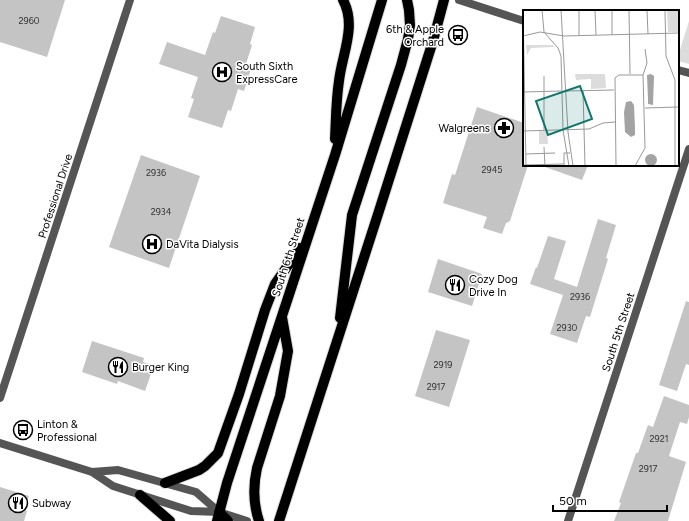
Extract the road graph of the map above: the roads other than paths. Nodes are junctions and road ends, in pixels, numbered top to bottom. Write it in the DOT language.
graph roads {
  1 [pos="130,0"];
  2 [pos="343,0"];
  3 [pos="382,0"];
  4 [pos="407,0"];
  5 [pos="444,0"];
  6 [pos="459,0"];
  7 [pos="523,21"];
  8 [pos="679,70"];
  9 [pos="689,73"];
  10 [pos="689,149"];
  11 [pos="334,154"];
  12 [pos="306,240"];
  13 [pos="282,315"];
  14 [pos="337,342"];
  15 [pos="0,398"];
  16 [pos="0,443"];
  17 [pos="92,472"];
  18 [pos="165,483"];
  19 [pos="140,495"];
  20 [pos="218,516"];
  21 [pos="170,521"];
  22 [pos="228,521"];
  23 [pos="247,521"];
  24 [pos="259,521"];
  25 [pos="279,521"];
  26 [pos="568,521"];
  1 -- 15 [label="street, Professional Drive"];
  2 -- 11 [label="main road"];
  3 -- 11 [label="main road, South 6th Street"];
  4 -- 14 [label="main road"];
  5 -- 14 [label="main road"];
  6 -- 7 [label="street"];
  8 -- 9 [label="street"];
  10 -- 26 [label="street, South 5th Street"];
  11 -- 12 [label="main road, South 6th Street"];
  12 -- 13 [label="main road, South 6th Street"];
  12 -- 18 [label="main road"];
  13 -- 20 [label="main road, South 6th Street"];
  13 -- 24 [label="main road"];
  14 -- 25 [label="main road"];
  16 -- 17 [label="street"];
  17 -- 18 [label="street"];
  17 -- 19 [label="street"];
  18 -- 20 [label="street"];
  19 -- 20 [label="street"];
  19 -- 21 [label="main road"];
  20 -- 22 [label="main road"];
  20 -- 23 [label="street"];
}
